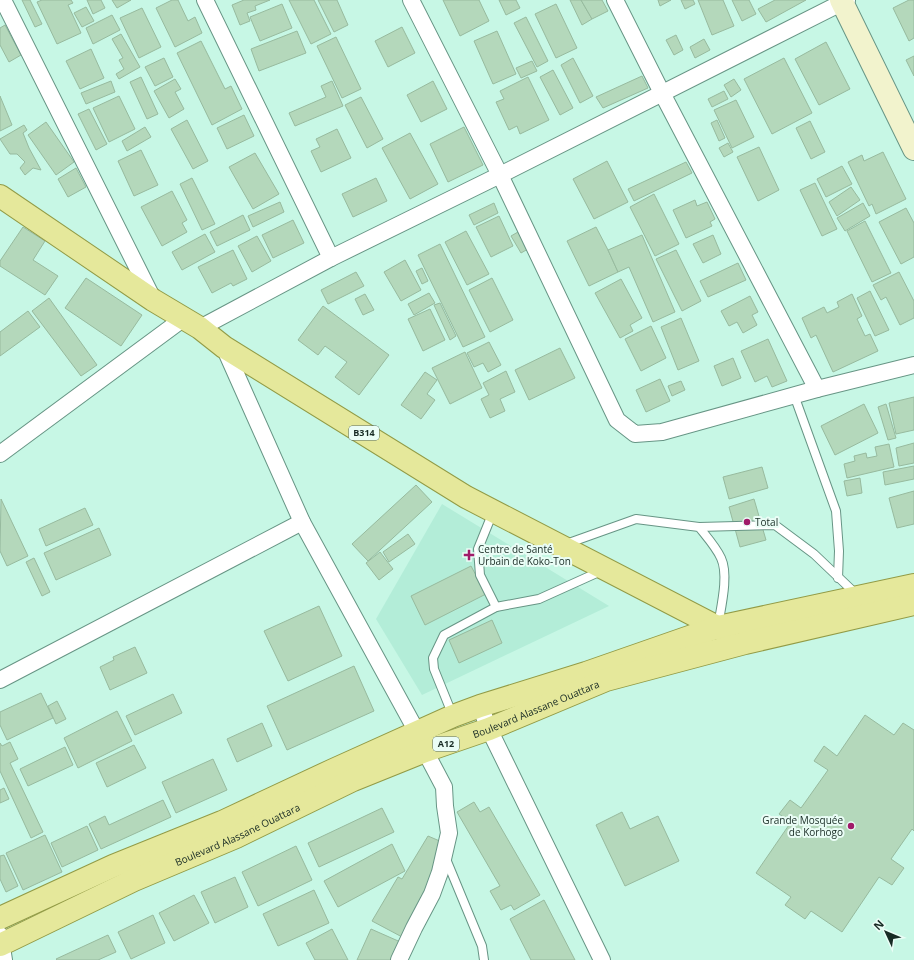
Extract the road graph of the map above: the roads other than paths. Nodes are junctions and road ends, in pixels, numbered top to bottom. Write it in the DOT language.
graph roads {
  1 [pos="3,0"];
  2 [pos="205,0"];
  3 [pos="410,0"];
  4 [pos="615,0"];
  5 [pos="843,1"];
  6 [pos="662,93"];
  7 [pos="914,149"];
  8 [pos="500,175"];
  9 [pos="0,196"];
  10 [pos="331,258"];
  11 [pos="153,300"];
  12 [pos="192,323"];
  13 [pos="224,346"];
  14 [pos="914,366"];
  15 [pos="817,389"];
  16 [pos="794,395"];
  17 [pos="0,454"];
  18 [pos="493,511"];
  19 [pos="302,522"];
  20 [pos="699,527"];
  21 [pos="561,546"];
  22 [pos="606,568"];
  23 [pos="838,578"];
  24 [pos="914,585"];
  25 [pos="859,598"];
  26 [pos="914,604"];
  27 [pos="496,607"];
  28 [pos="718,627"];
  29 [pos="745,642"];
  30 [pos="0,680"];
  31 [pos="480,706"];
  32 [pos="453,716"];
  33 [pos="489,729"];
  34 [pos="421,741"];
  35 [pos="444,854"];
  36 [pos="0,918"];
  37 [pos="1,946"];
  38 [pos="399,960"];
  39 [pos="484,960"];
  40 [pos="602,960"];
  1 -- 11 [label="street"];
  2 -- 10 [label="street"];
  3 -- 8 [label="street"];
  4 -- 6 [label="street"];
  5 -- 6 [label="street"];
  5 -- 7 [label="street"];
  6 -- 8 [label="street"];
  6 -- 15 [label="street"];
  8 -- 10 [label="street"];
  8 -- 16 [label="street"];
  9 -- 11 [label="main road, B314"];
  10 -- 12 [label="street"];
  11 -- 12 [label="main road, B314"];
  12 -- 13 [label="main road, B314"];
  12 -- 17 [label="street"];
  13 -- 18 [label="main road, B314"];
  13 -- 19 [label="street"];
  14 -- 15 [label="street"];
  15 -- 16 [label="street"];
  16 -- 23 [label="lane"];
  18 -- 21 [label="main road, B314"];
  18 -- 27 [label="lane"];
  19 -- 30 [label="street"];
  19 -- 34 [label="street"];
  20 -- 21 [label="lane"];
  20 -- 23 [label="lane"];
  20 -- 28 [label="lane"];
  21 -- 22 [label="main road, B314"];
  22 -- 27 [label="lane"];
  22 -- 28 [label="main road, B314"];
  23 -- 25 [label="lane"];
  24 -- 25 [label="main road, Boulevard Alassane Ouattara / A12"];
  25 -- 28 [label="main road, Boulevard Alassane Ouattara / A12"];
  26 -- 29 [label="main road, Boulevard Alassane Ouattara / A12"];
  27 -- 32 [label="lane"];
  28 -- 29 [label="main road, B314"];
  28 -- 31 [label="main road, Boulevard Alassane Ouattara / A12"];
  29 -- 33 [label="main road, Boulevard Alassane Ouattara / A12"];
  31 -- 32 [label="main road, Boulevard Alassane Ouattara / A12"];
  31 -- 33 [label="street"];
  32 -- 34 [label="main road, Boulevard Alassane Ouattara / A12"];
  33 -- 34 [label="main road, Boulevard Alassane Ouattara / A12"];
  33 -- 40 [label="street"];
  34 -- 35 [label="street"];
  34 -- 36 [label="main road, Boulevard Alassane Ouattara / A12"];
  34 -- 37 [label="main road, Boulevard Alassane Ouattara / A12"];
  35 -- 38 [label="street"];
  35 -- 39 [label="lane"];
}
